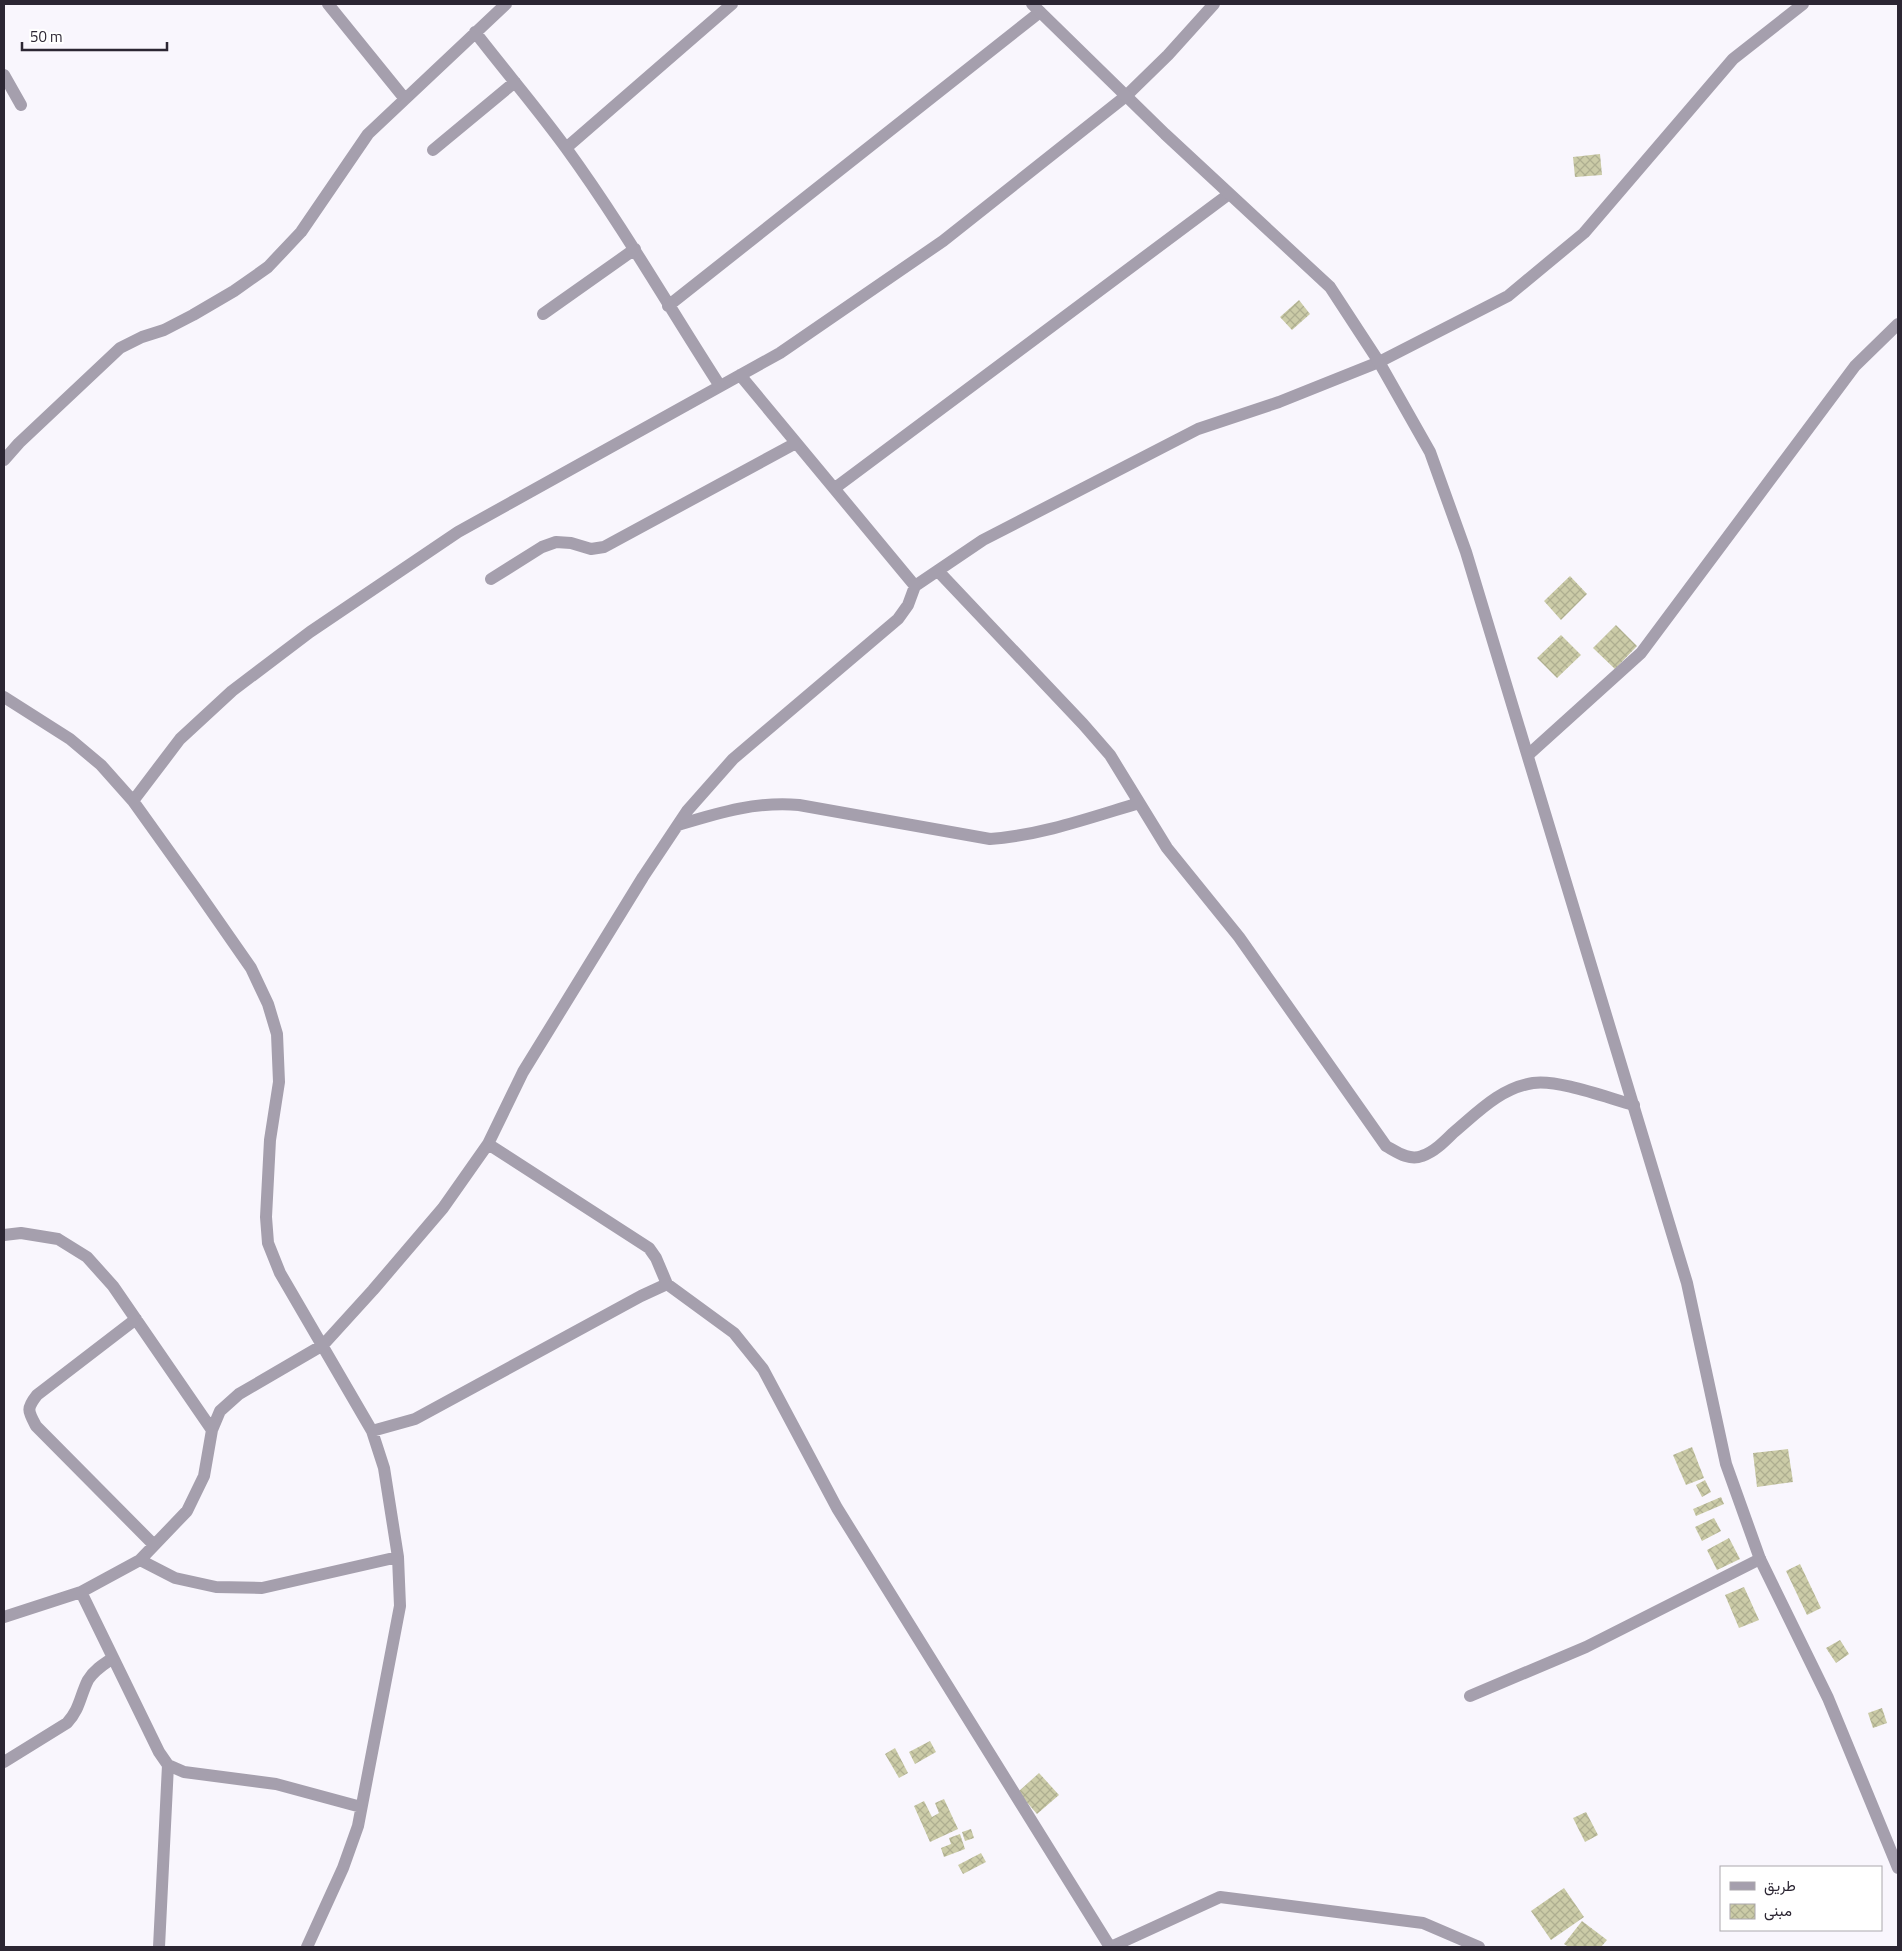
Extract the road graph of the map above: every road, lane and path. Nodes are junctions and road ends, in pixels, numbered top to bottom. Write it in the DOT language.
graph roads {
  1 [pos="328,4"];
  2 [pos="506,4"];
  3 [pos="732,4"];
  4 [pos="1214,4"];
  5 [pos="1803,4"];
  6 [pos="1036,8"];
  7 [pos="475,32"];
  8 [pos="4,74"];
  9 [pos="515,82"];
  10 [pos="1126,96"];
  11 [pos="405,98"];
  12 [pos="20,105"];
  13 [pos="566,148"];
  14 [pos="433,150"];
  15 [pos="1229,194"];
  16 [pos="635,249"];
  17 [pos="668,306"];
  18 [pos="543,314"];
  19 [pos="1898,324"];
  20 [pos="1379,362"];
  21 [pos="740,375"];
  22 [pos="720,386"];
  23 [pos="796,443"];
  24 [pos="4,460"];
  25 [pos="835,488"];
  26 [pos="938,570"];
  27 [pos="491,579"];
  28 [pos="915,586"];
  29 [pos="4,697"];
  30 [pos="1528,755"];
  31 [pos="132,801"];
  32 [pos="1138,803"];
  33 [pos="678,825"];
  34 [pos="1634,1105"];
  35 [pos="488,1144"];
  36 [pos="4,1235"];
  37 [pos="667,1284"];
  38 [pos="136,1319"];
  39 [pos="324,1344"];
  40 [pos="212,1430"];
  41 [pos="372,1430"];
  42 [pos="154,1545"];
  43 [pos="398,1557"];
  44 [pos="1760,1559"];
  45 [pos="140,1560"];
  46 [pos="81,1592"];
  47 [pos="4,1617"];
  48 [pos="113,1658"];
  49 [pos="1470,1696"];
  50 [pos="4,1762"];
  51 [pos="168,1765"];
  52 [pos="361,1807"];
  53 [pos="1898,1868"];
  54 [pos="159,1947"];
  55 [pos="307,1947"];
  56 [pos="1110,1947"];
  57 [pos="1479,1947"];
  1 -- 11 [label="street"];
  2 -- 7 [label="street"];
  3 -- 13 [label="street"];
  4 -- 10 [label="street"];
  5 -- 20 [label="street"];
  6 -- 10 [label="street"];
  6 -- 17 [label="street"];
  7 -- 9 [label="street"];
  7 -- 11 [label="street"];
  8 -- 12 [label="street"];
  9 -- 13 [label="street"];
  9 -- 14 [label="street"];
  10 -- 15 [label="street"];
  10 -- 21 [label="street"];
  11 -- 24 [label="street"];
  13 -- 16 [label="street"];
  15 -- 20 [label="street"];
  15 -- 25 [label="street"];
  16 -- 17 [label="street"];
  16 -- 18 [label="street"];
  17 -- 22 [label="street"];
  19 -- 30 [label="street"];
  20 -- 26 [label="street"];
  20 -- 30 [label="street"];
  21 -- 22 [label="street"];
  21 -- 23 [label="street"];
  22 -- 31 [label="street"];
  23 -- 25 [label="street"];
  23 -- 27 [label="street"];
  25 -- 28 [label="street"];
  26 -- 28 [label="street"];
  26 -- 32 [label="street"];
  28 -- 33 [label="street"];
  29 -- 31 [label="street"];
  30 -- 34 [label="street"];
  31 -- 39 [label="street"];
  32 -- 33 [label="street"];
  32 -- 34 [label="street"];
  33 -- 35 [label="street"];
  34 -- 44 [label="street"];
  35 -- 37 [label="street"];
  35 -- 39 [label="street"];
  36 -- 38 [label="street"];
  37 -- 41 [label="street"];
  37 -- 56 [label="street"];
  38 -- 40 [label="street"];
  38 -- 42 [label="street"];
  39 -- 40 [label="street"];
  39 -- 41 [label="street"];
  40 -- 42 [label="street"];
  41 -- 43 [label="street"];
  42 -- 45 [label="street"];
  43 -- 45 [label="street"];
  43 -- 52 [label="street"];
  44 -- 49 [label="street"];
  44 -- 53 [label="street"];
  45 -- 46 [label="street"];
  46 -- 47 [label="street"];
  46 -- 48 [label="street"];
  48 -- 50 [label="street"];
  48 -- 51 [label="street"];
  51 -- 52 [label="street"];
  51 -- 54 [label="street"];
  52 -- 55 [label="street"];
  56 -- 57 [label="street"];
}
